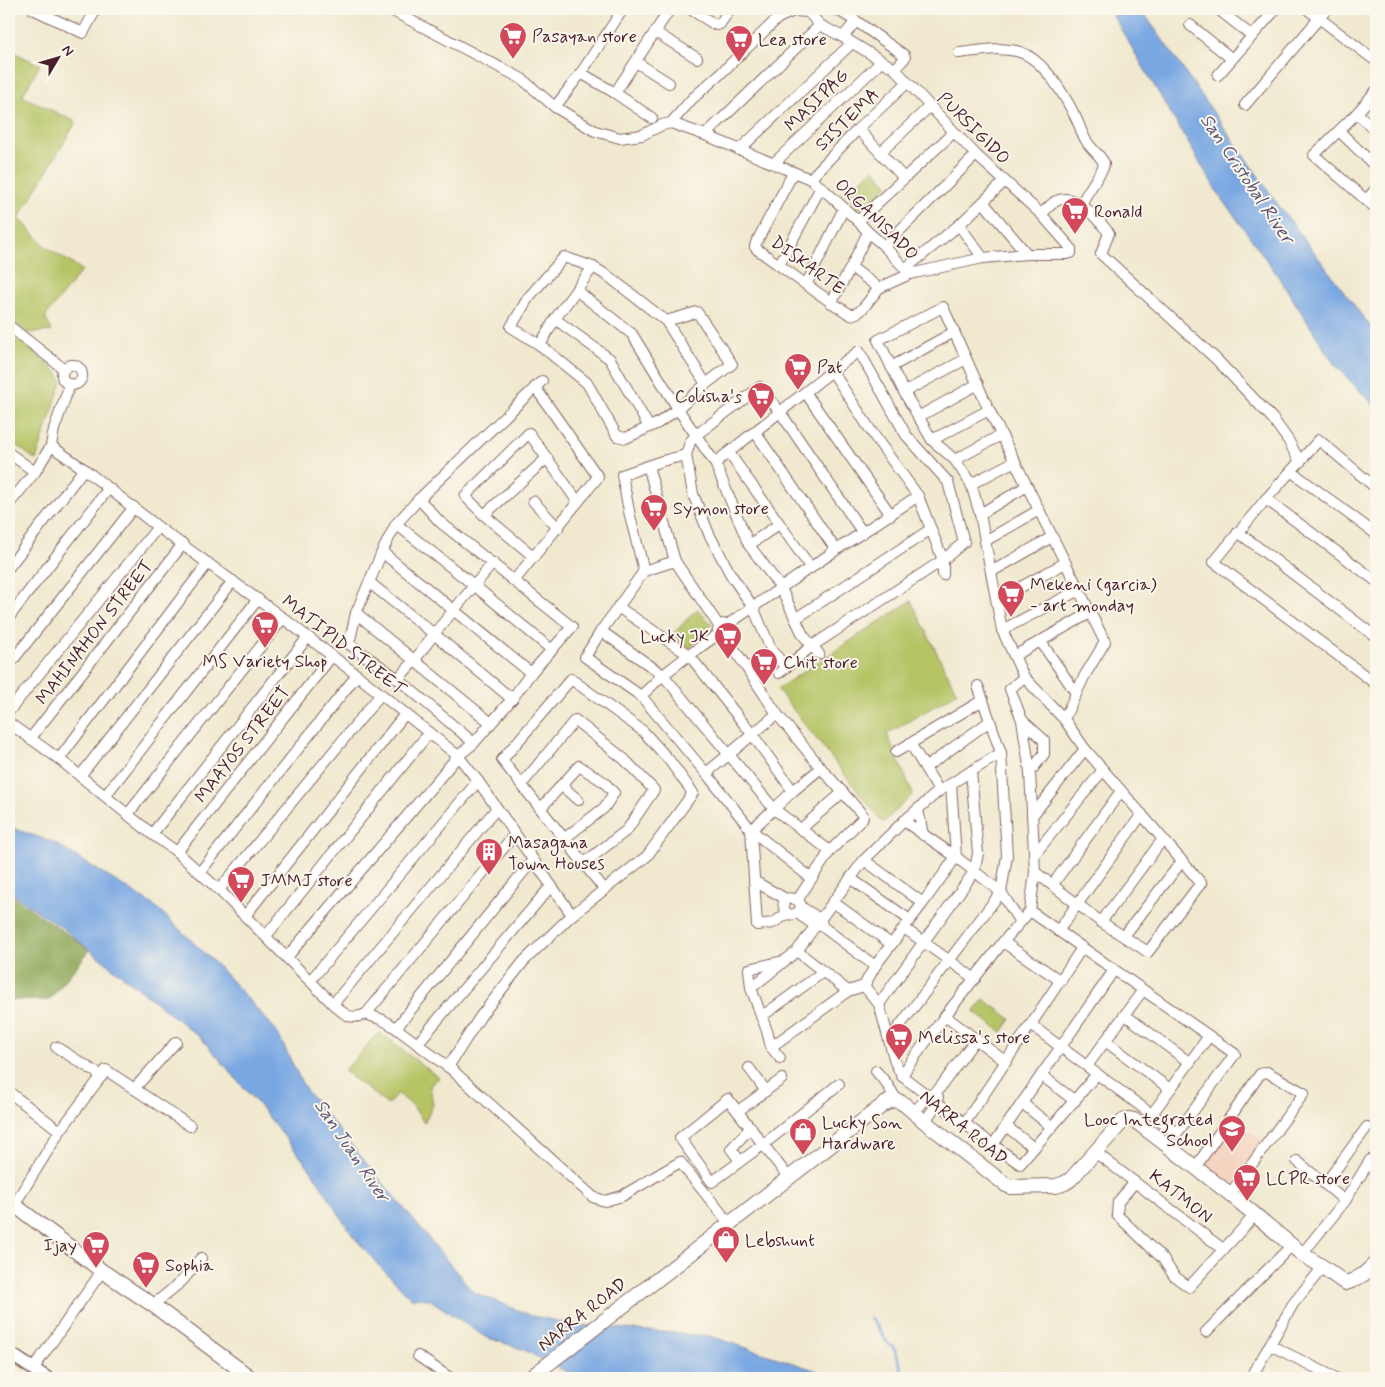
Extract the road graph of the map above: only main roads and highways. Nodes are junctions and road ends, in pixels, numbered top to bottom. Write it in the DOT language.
graph roads {
  1 [pos="12,1203"];
  2 [pos="1376,1262"];
  3 [pos="251,1378"];
  4 [pos="530,1378"];
  1 -- 3 [label="main road"];
  2 -- 4 [label="main road, NARRA ROAD"];
}
